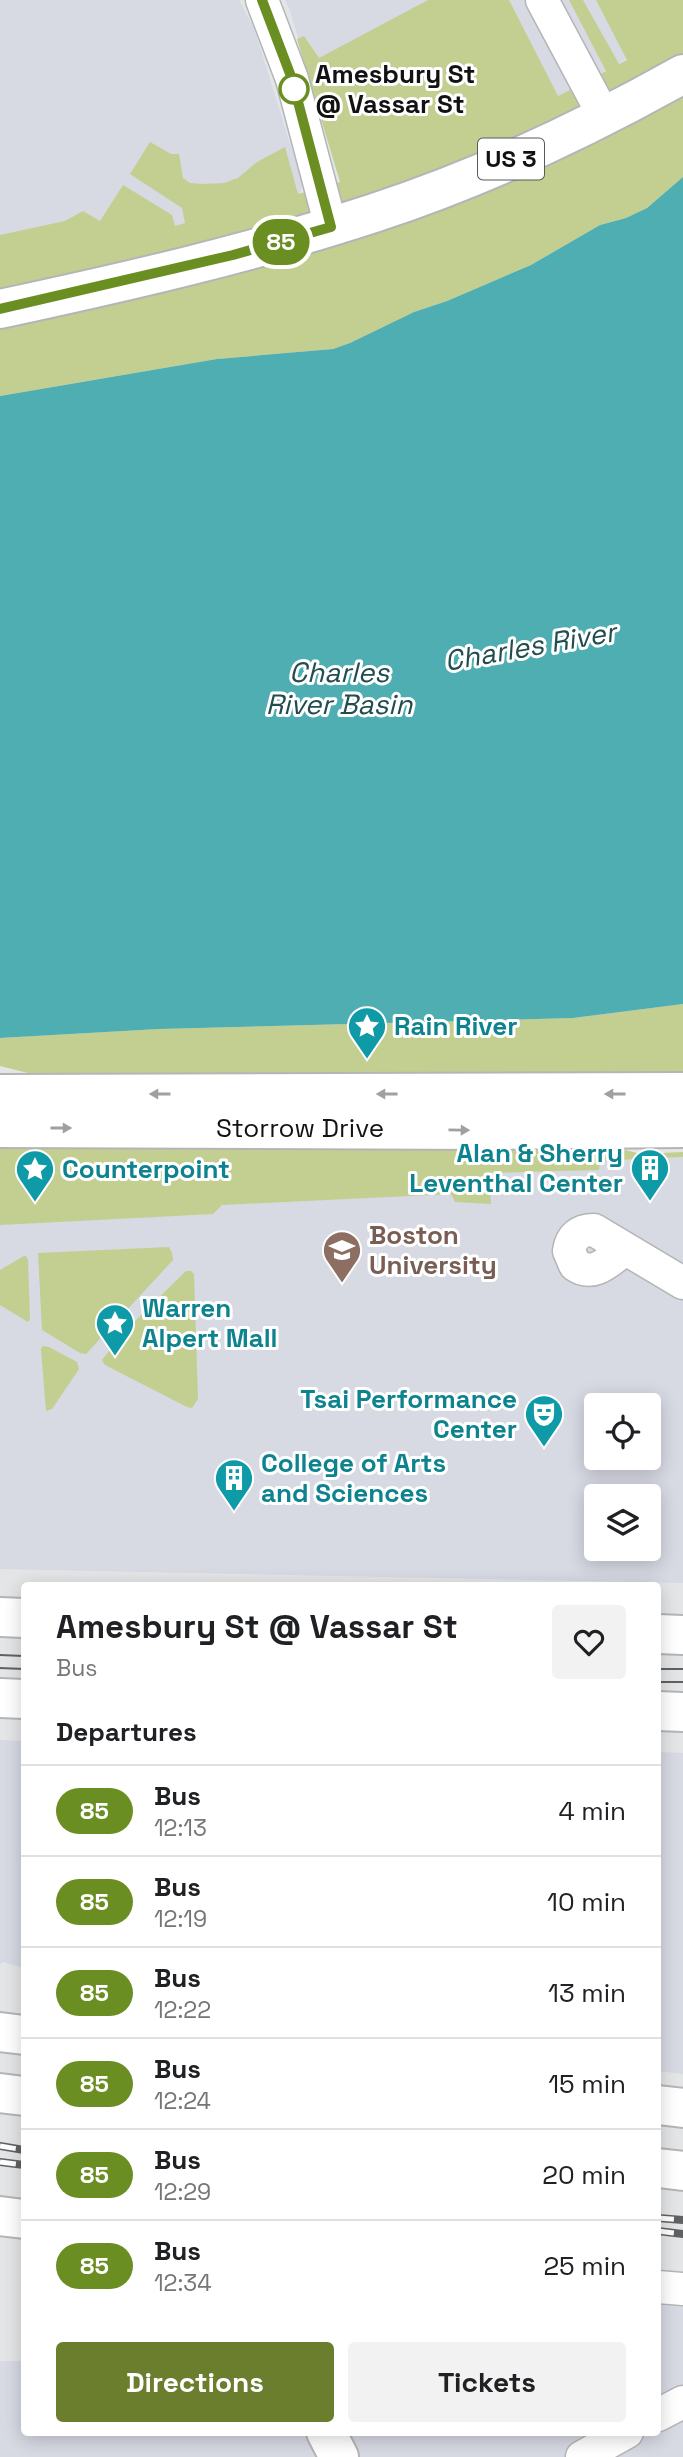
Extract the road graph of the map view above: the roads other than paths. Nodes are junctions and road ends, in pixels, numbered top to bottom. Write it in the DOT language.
graph roads {
  1 [pos="262,0"];
  2 [pos="542,0"];
  3 [pos="683,74"];
  4 [pos="604,116"];
  5 [pos="331,227"];
  6 [pos="0,309"];
  7 [pos="683,1092"];
  8 [pos="0,1094"];
  9 [pos="0,1128"];
  10 [pos="683,1128"];
  11 [pos="625,1250"];
  12 [pos="683,1283"];
  13 [pos="0,1617"];
  14 [pos="21,1618"];
  15 [pos="661,1634"];
  16 [pos="683,1635"];
  17 [pos="0,1698"];
  18 [pos="21,1699"];
  19 [pos="661,1712"];
  20 [pos="683,1712"];
  21 [pos="0,2032"];
  22 [pos="21,2035"];
  23 [pos="0,2093"];
  24 [pos="21,2096"];
  25 [pos="661,2105"];
  26 [pos="683,2108"];
  27 [pos="661,2168"];
  28 [pos="683,2171"];
  29 [pos="0,2216"];
  30 [pos="21,2220"];
  31 [pos="661,2287"];
  32 [pos="683,2289"];
  33 [pos="683,2402"];
  34 [pos="661,2413"];
  35 [pos="328,2436"];
  36 [pos="620,2436"];
  37 [pos="339,2457"];
  38 [pos="582,2457"];
  1 -- 5 [label="street"];
  2 -- 4 [label="street"];
  3 -- 4 [label="main road, US 3"];
  4 -- 5 [label="main road, US 3"];
  5 -- 6 [label="main road, US 3"];
  7 -- 8 [label="main road, Storrow Drive, one-way"];
  9 -- 10 [label="main road, Storrow Drive, one-way"];
  11 -- 12 [label="street"];
  13 -- 14 [label="main road"];
  15 -- 16 [label="main road"];
  17 -- 18 [label="main road"];
  19 -- 20 [label="main road"];
  21 -- 22 [label="main road"];
  23 -- 24 [label="main road"];
  25 -- 26 [label="main road"];
  27 -- 28 [label="main road"];
  29 -- 30 [label="main road"];
  31 -- 32 [label="street"];
  33 -- 34 [label="street"];
  35 -- 37 [label="main road"];
  36 -- 38 [label="street"];
}
